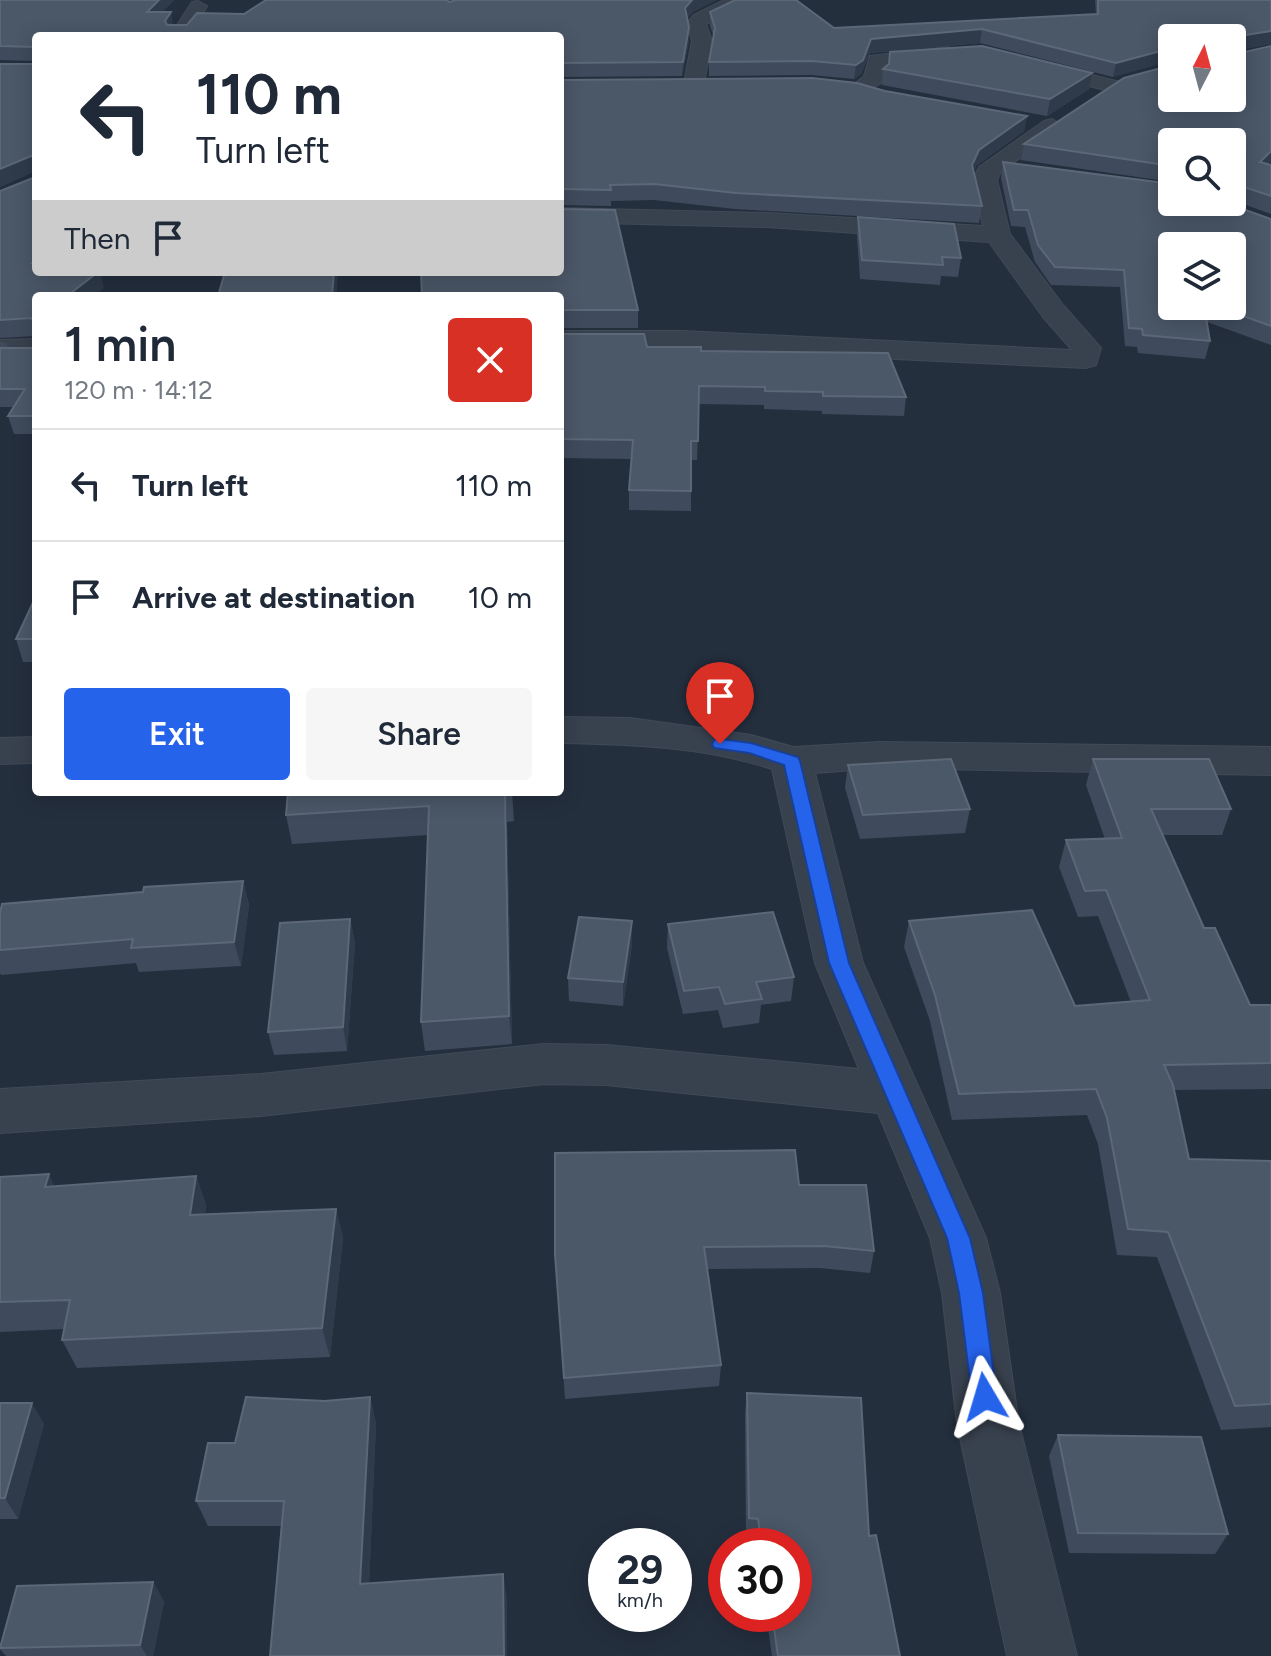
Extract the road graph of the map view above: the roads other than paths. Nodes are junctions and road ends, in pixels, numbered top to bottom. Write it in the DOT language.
graph roads {
  1 [pos="735,0"];
  2 [pos="198,6"];
  3 [pos="182,32"];
  4 [pos="969,51"];
  5 [pos="1017,62"];
  6 [pos="694,83"];
  7 [pos="884,97"];
  8 [pos="1090,103"];
  9 [pos="1026,121"];
  10 [pos="991,167"];
  11 [pos="1022,170"];
  12 [pos="564,215"];
  13 [pos="997,235"];
  14 [pos="564,340"];
  15 [pos="32,348"];
  16 [pos="0,349"];
  17 [pos="564,730"];
  18 [pos="32,750"];
  19 [pos="0,751"];
  20 [pos="791,761"];
  21 [pos="1268,766"];
  22 [pos="895,1094"];
  23 [pos="0,1111"];
  24 [pos="1042,1656"];
  1 -- 6 [label="street"];
  2 -- 3 [label="street"];
  4 -- 7 [label="street"];
  5 -- 8 [label="street"];
  9 -- 10 [label="street"];
  10 -- 11 [label="street"];
  10 -- 13 [label="street"];
  12 -- 13 [label="street"];
  13 -- 14 [label="street"];
  15 -- 16 [label="street"];
  17 -- 20 [label="street"];
  18 -- 19 [label="street"];
  20 -- 21 [label="street"];
  20 -- 22 [label="street"];
  22 -- 23 [label="street"];
  22 -- 24 [label="street"];
}
